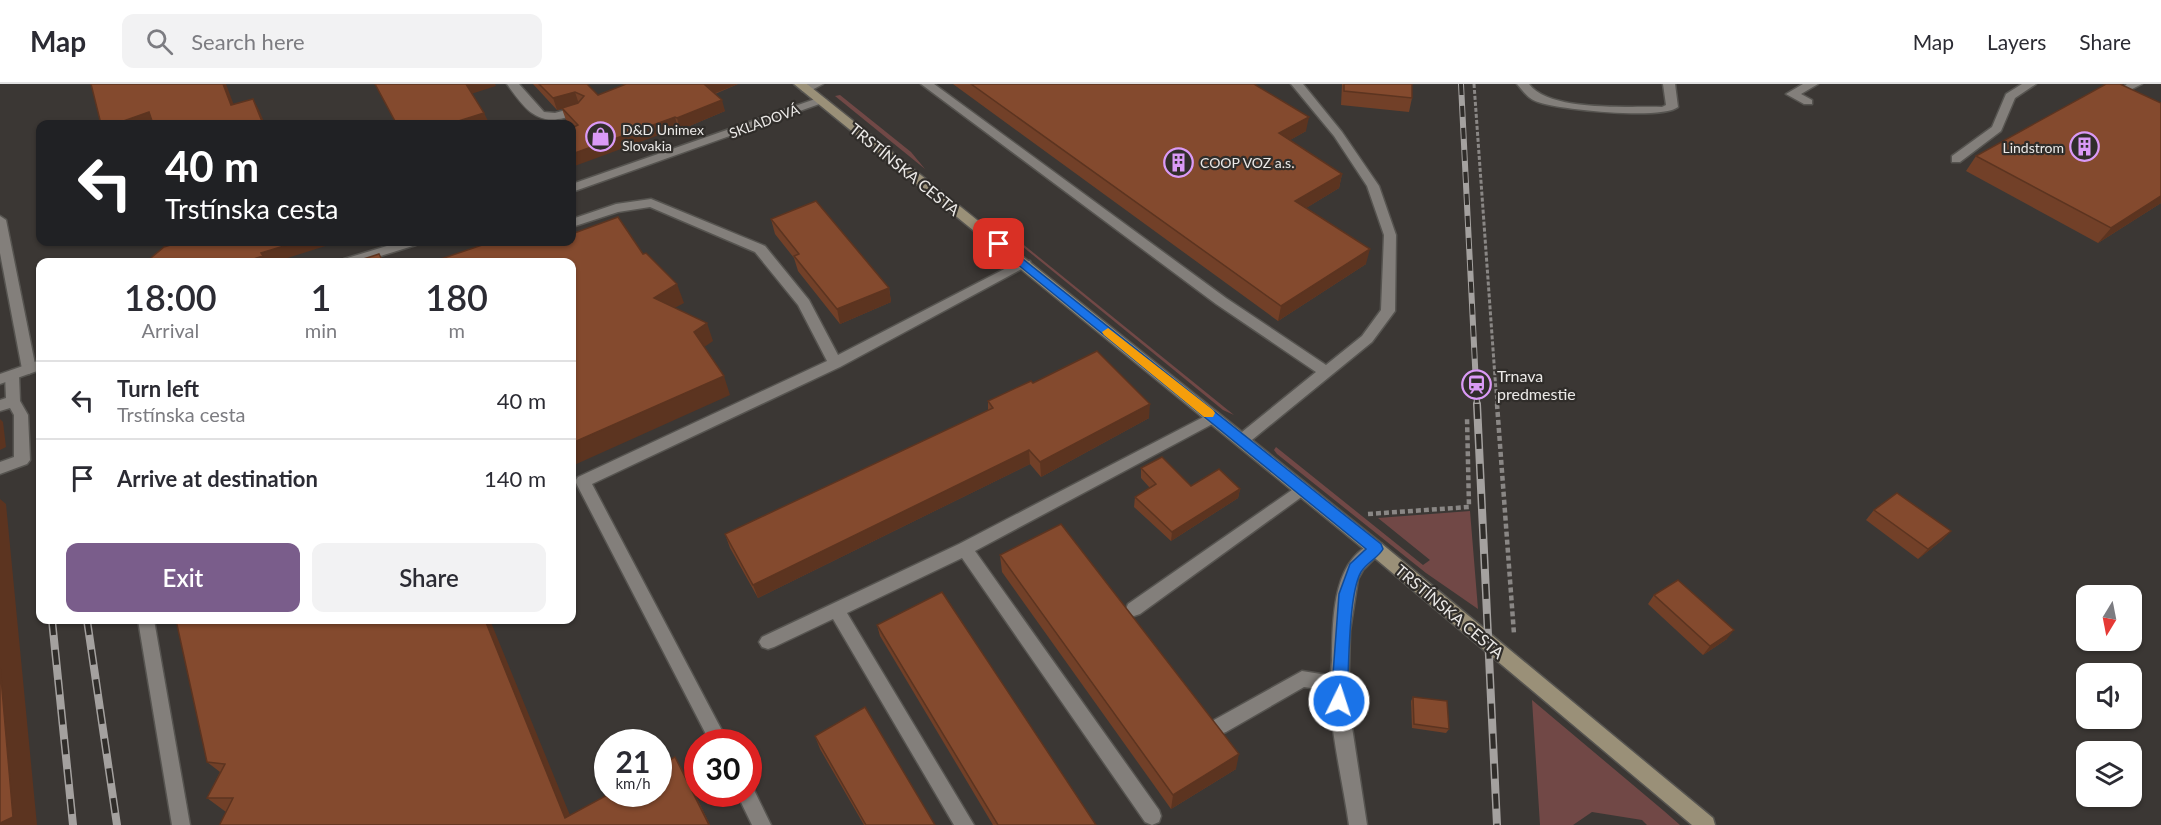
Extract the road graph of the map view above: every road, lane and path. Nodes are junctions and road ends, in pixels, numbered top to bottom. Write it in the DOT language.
graph roads {
  1 [pos="513,84"];
  2 [pos="927,84"];
  3 [pos="1297,84"];
  4 [pos="1474,84"];
  5 [pos="1523,84"];
  6 [pos="1669,84"];
  7 [pos="1812,84"];
  8 [pos="2030,84"];
  9 [pos="808,86"];
  10 [pos="2127,86"];
  11 [pos="2145,96"];
  12 [pos="820,100"];
  13 [pos="1808,102"];
  14 [pos="580,109"];
  15 [pos="1956,159"];
  16 [pos="576,187"];
  17 [pos="0,220"];
  18 [pos="576,223"];
  19 [pos="386,246"];
  20 [pos="358,258"];
  21 [pos="1025,264"];
  22 [pos="835,363"];
  23 [pos="35,367"];
  24 [pos="1326,372"];
  25 [pos="6,377"];
  26 [pos="6,404"];
  27 [pos="1213,417"];
  28 [pos="1467,417"];
  29 [pos="1242,440"];
  30 [pos="0,468"];
  31 [pos="1302,489"];
  32 [pos="1368,514"];
  33 [pos="965,549"];
  34 [pos="1376,549"];
  35 [pos="1134,609"];
  36 [pos="836,610"];
  37 [pos="147,624"];
  38 [pos="768,642"];
  39 [pos="1516,667"];
  40 [pos="1340,684"];
  41 [pos="1220,726"];
  42 [pos="712,729"];
  43 [pos="753,807"];
  44 [pos="1152,816"];
  45 [pos="181,825"];
  46 [pos="762,825"];
  47 [pos="965,825"];
  48 [pos="1358,825"];
  49 [pos="1706,825"];
  1 -- 14 [label="street"];
  2 -- 24 [label="street"];
  3 -- 24 [label="street"];
  4 -- 39 [label="path"];
  5 -- 6 [label="street"];
  7 -- 13 [label="street"];
  8 -- 15 [label="street"];
  9 -- 12 [label="main road, TRSTÍNSKA CESTA"];
  10 -- 11 [label="street"];
  12 -- 16 [label="street, SKLADOVÁ"];
  12 -- 21 [label="main road, TRSTÍNSKA CESTA"];
  17 -- 23 [label="street"];
  18 -- 22 [label="street"];
  19 -- 20 [label="street"];
  21 -- 22 [label="street"];
  21 -- 27 [label="main road, TRSTÍNSKA CESTA"];
  22 -- 42 [label="street"];
  23 -- 25 [label="street"];
  24 -- 29 [label="street"];
  25 -- 26 [label="street"];
  26 -- 30 [label="street"];
  27 -- 29 [label="main road, TRSTÍNSKA CESTA"];
  27 -- 33 [label="street"];
  28 -- 32 [label="path"];
  29 -- 31 [label="main road, TRSTÍNSKA CESTA"];
  31 -- 34 [label="main road, TRSTÍNSKA CESTA"];
  31 -- 35 [label="street"];
  33 -- 36 [label="street"];
  33 -- 44 [label="street"];
  34 -- 39 [label="main road, TRSTÍNSKA CESTA"];
  34 -- 40 [label="street"];
  36 -- 38 [label="street"];
  36 -- 47 [label="street"];
  37 -- 45 [label="street"];
  39 -- 49 [label="main road, TRSTÍNSKA CESTA"];
  40 -- 41 [label="street"];
  40 -- 48 [label="street"];
  43 -- 46 [label="street"];
}
